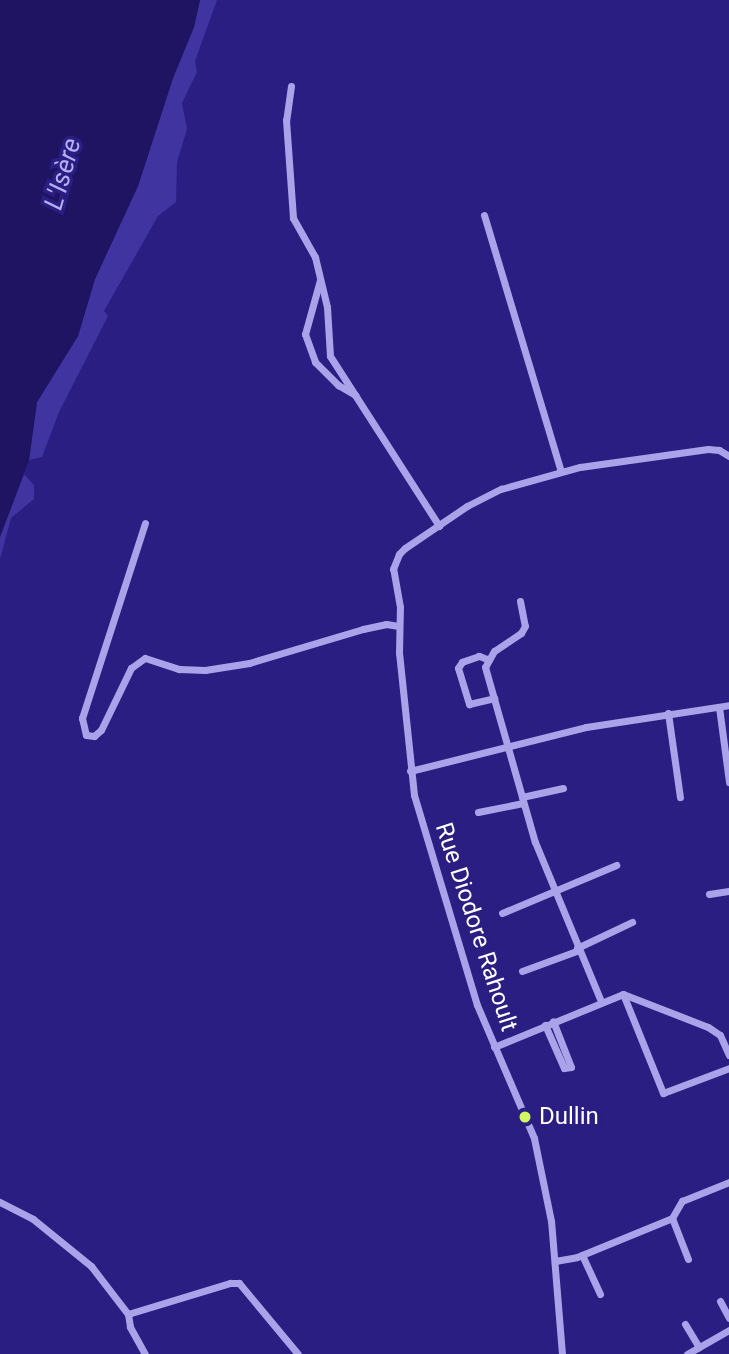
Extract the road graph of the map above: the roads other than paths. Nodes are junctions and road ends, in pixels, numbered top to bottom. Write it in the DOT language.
graph roads {
  1 [pos="291,86"];
  2 [pos="484,215"];
  3 [pos="321,280"];
  4 [pos="357,397"];
  5 [pos="729,456"];
  6 [pos="561,472"];
  7 [pos="145,523"];
  8 [pos="439,526"];
  9 [pos="520,601"];
  10 [pos="399,626"];
  11 [pos="487,659"];
  12 [pos="494,698"];
  13 [pos="729,705"];
  14 [pos="719,706"];
  15 [pos="668,713"];
  16 [pos="509,747"];
  17 [pos="410,771"];
  18 [pos="729,782"];
  19 [pos="563,788"];
  20 [pos="680,797"];
  21 [pos="523,800"];
  22 [pos="478,811"];
  23 [pos="616,865"];
  24 [pos="554,891"];
  25 [pos="729,891"];
  26 [pos="709,894"];
  27 [pos="502,913"];
  28 [pos="632,922"];
  29 [pos="578,949"];
  30 [pos="522,971"];
  31 [pos="623,994"];
  32 [pos="601,1001"];
  33 [pos="554,1021"];
  34 [pos="545,1025"];
  35 [pos="729,1031"];
  36 [pos="720,1035"];
  37 [pos="494,1047"];
  38 [pos="729,1055"];
  39 [pos="729,1068"];
  40 [pos="729,1182"];
  41 [pos="0,1202"];
  42 [pos="672,1218"];
  43 [pos="582,1255"];
  44 [pos="688,1259"];
  45 [pos="555,1261"];
  46 [pos="600,1294"];
  47 [pos="720,1301"];
  48 [pos="128,1314"];
  49 [pos="729,1318"];
  50 [pos="685,1324"];
  51 [pos="729,1330"];
  52 [pos="699,1347"];
  53 [pos="690,1353"];
  54 [pos="145,1354"];
  55 [pos="298,1354"];
  56 [pos="562,1354"];
  1 -- 3 [label="street"];
  2 -- 6 [label="street"];
  3 -- 4 [label="street"];
  3 -- 4 [label="street"];
  4 -- 8 [label="street"];
  5 -- 6 [label="street, Rue Diodore Rahoult"];
  6 -- 8 [label="street, Rue Diodore Rahoult"];
  7 -- 10 [label="street"];
  8 -- 10 [label="street, Rue Diodore Rahoult"];
  9 -- 11 [label="street"];
  10 -- 17 [label="street, Rue Diodore Rahoult"];
  11 -- 12 [label="street"];
  11 -- 12 [label="street"];
  12 -- 16 [label="street"];
  13 -- 14 [label="street"];
  14 -- 15 [label="street"];
  14 -- 18 [label="street"];
  15 -- 16 [label="street"];
  15 -- 20 [label="street"];
  16 -- 17 [label="street"];
  16 -- 21 [label="street"];
  17 -- 37 [label="street, Rue Diodore Rahoult"];
  19 -- 21 [label="street"];
  21 -- 22 [label="street"];
  21 -- 24 [label="street"];
  23 -- 24 [label="street"];
  24 -- 27 [label="street"];
  24 -- 29 [label="street"];
  25 -- 26 [label="street"];
  28 -- 29 [label="street"];
  29 -- 30 [label="street"];
  29 -- 32 [label="street"];
  31 -- 32 [label="street"];
  31 -- 36 [label="street"];
  31 -- 39 [label="street"];
  32 -- 33 [label="street"];
  33 -- 34 [label="street"];
  33 -- 34 [label="street"];
  34 -- 37 [label="street"];
  35 -- 36 [label="street"];
  36 -- 38 [label="street"];
  37 -- 45 [label="street, Rue Diodore Rahoult"];
  40 -- 42 [label="street"];
  41 -- 48 [label="street"];
  42 -- 43 [label="street"];
  42 -- 44 [label="street"];
  43 -- 45 [label="street"];
  43 -- 46 [label="street"];
  45 -- 56 [label="street, Rue Diodore Rahoult"];
  47 -- 49 [label="street"];
  48 -- 54 [label="street"];
  48 -- 55 [label="street"];
  50 -- 52 [label="street"];
  51 -- 52 [label="street"];
  52 -- 53 [label="street"];
}
